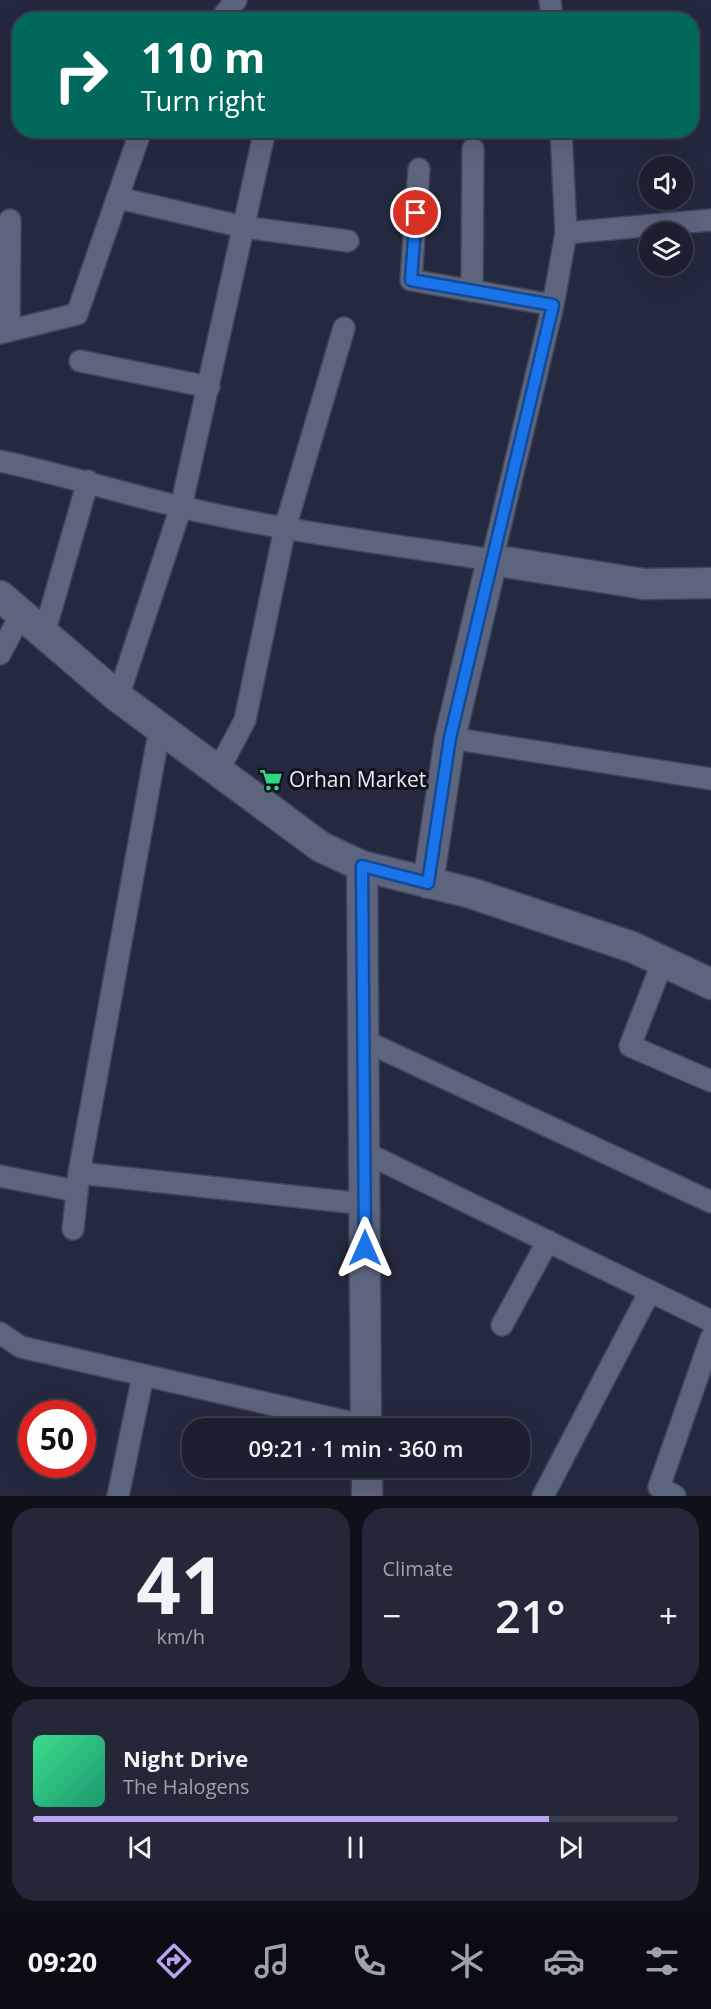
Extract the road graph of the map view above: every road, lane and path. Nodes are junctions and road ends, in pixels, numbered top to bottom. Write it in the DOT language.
graph roads {
  1 [pos="236,0"];
  2 [pos="226,12"];
  3 [pos="138,138"];
  4 [pos="263,138"];
  5 [pos="561,138"];
  6 [pos="473,149"];
  7 [pos="419,169"];
  8 [pos="118,198"];
  9 [pos="9,220"];
  10 [pos="711,220"];
  11 [pos="244,227"];
  12 [pos="566,233"];
  13 [pos="348,241"];
  14 [pos="472,291"];
  15 [pos="553,305"];
  16 [pos="344,328"];
  17 [pos="4,332"];
  18 [pos="80,361"];
  19 [pos="209,387"];
  20 [pos="0,461"];
  21 [pos="88,481"];
  22 [pos="181,507"];
  23 [pos="285,528"];
  24 [pos="492,560"];
  25 [pos="711,583"];
  26 [pos="10,605"];
  27 [pos="44,633"];
  28 [pos="0,654"];
  29 [pos="118,697"];
  30 [pos="160,728"];
  31 [pos="450,738"];
  32 [pos="218,771"];
  33 [pos="711,779"];
  34 [pos="362,866"];
  35 [pos="428,883"];
  36 [pos="663,961"];
  37 [pos="711,984"];
  38 [pos="363,1040"];
  39 [pos="711,1081"];
  40 [pos="364,1152"];
  41 [pos="0,1176"];
  42 [pos="77,1182"];
  43 [pos="711,1202"];
  44 [pos="364,1204"];
  45 [pos="73,1229"];
  46 [pos="548,1241"];
  47 [pos="650,1291"];
  48 [pos="711,1321"];
  49 [pos="502,1325"];
  50 [pos="0,1333"];
  51 [pos="711,1338"];
  52 [pos="143,1376"];
  53 [pos="327,1418"];
  54 [pos="366,1418"];
  55 [pos="367,1478"];
  56 [pos="118,1496"];
  57 [pos="367,1496"];
  58 [pos="543,1496"];
  59 [pos="675,1496"];
  1 -- 2 [label="street"];
  3 -- 8 [label="street"];
  4 -- 11 [label="street"];
  5 -- 12 [label="street"];
  6 -- 14 [label="street"];
  7 -- 14 [label="street"];
  8 -- 11 [label="street"];
  8 -- 17 [label="street"];
  9 -- 17 [label="street"];
  10 -- 12 [label="street"];
  11 -- 13 [label="street"];
  11 -- 19 [label="street"];
  12 -- 15 [label="street"];
  14 -- 15 [label="street"];
  15 -- 24 [label="street"];
  16 -- 23 [label="street"];
  18 -- 19 [label="street"];
  19 -- 22 [label="street"];
  20 -- 21 [label="street"];
  21 -- 22 [label="street"];
  21 -- 27 [label="street"];
  22 -- 23 [label="street"];
  22 -- 29 [label="street"];
  23 -- 24 [label="street"];
  23 -- 32 [label="street"];
  24 -- 25 [label="main road"];
  24 -- 31 [label="main road"];
  26 -- 27 [label="main road"];
  26 -- 28 [label="street"];
  27 -- 29 [label="main road"];
  29 -- 30 [label="main road"];
  30 -- 32 [label="main road"];
  30 -- 42 [label="street"];
  31 -- 33 [label="street"];
  31 -- 35 [label="main road"];
  32 -- 34 [label="main road"];
  34 -- 35 [label="main road"];
  34 -- 38 [label="main road"];
  35 -- 36 [label="main road"];
  36 -- 37 [label="main road"];
  36 -- 39 [label="street"];
  38 -- 40 [label="main road"];
  38 -- 43 [label="street"];
  40 -- 44 [label="main road"];
  40 -- 46 [label="street"];
  41 -- 42 [label="street"];
  42 -- 44 [label="street"];
  42 -- 45 [label="street"];
  44 -- 54 [label="main road"];
  46 -- 47 [label="street"];
  46 -- 49 [label="street"];
  47 -- 48 [label="street"];
  47 -- 58 [label="street"];
  50 -- 52 [label="street"];
  51 -- 59 [label="street"];
  52 -- 53 [label="street"];
  52 -- 56 [label="street"];
  55 -- 57 [label="main road"];
}
